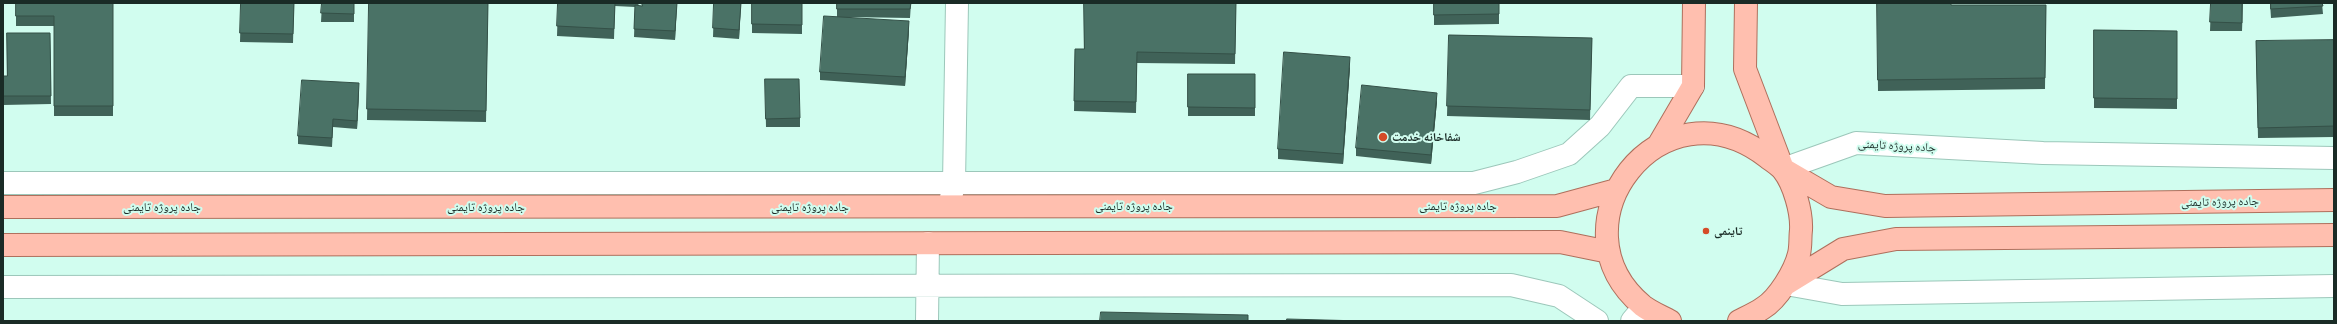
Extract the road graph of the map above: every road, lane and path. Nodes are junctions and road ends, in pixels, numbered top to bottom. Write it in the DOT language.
graph roads {
  1 [pos="957,3"];
  2 [pos="1694,3"];
  3 [pos="1746,3"];
  4 [pos="1693,86"];
  5 [pos="1659,144"];
  6 [pos="2334,158"];
  7 [pos="1783,169"];
  8 [pos="3,183"];
  9 [pos="954,183"];
  10 [pos="1616,190"];
  11 [pos="2334,200"];
  12 [pos="3,207"];
  13 [pos="950,207"];
  14 [pos="2334,235"];
  15 [pos="928,243"];
  16 [pos="3,245"];
  17 [pos="1609,252"];
  18 [pos="1786,284"];
  19 [pos="927,286"];
  20 [pos="2334,286"];
  21 [pos="3,287"];
  22 [pos="1638,314"];
  23 [pos="1761,314"];
  24 [pos="927,321"];
  25 [pos="1597,321"];
  26 [pos="1670,321"];
  27 [pos="1739,321"];
  1 -- 9 [label="street"];
  2 -- 4 [label="main road"];
  3 -- 7 [label="main road"];
  4 -- 5 [label="main road"];
  4 -- 9 [label="street"];
  5 -- 7 [label="main road"];
  5 -- 10 [label="main road"];
  6 -- 7 [label="street, جاده پروژه تایمنی"];
  7 -- 11 [label="main road, جاده پروژه تایمنی"];
  7 -- 18 [label="main road"];
  8 -- 9 [label="street"];
  9 -- 13 [label="street"];
  10 -- 13 [label="main road, جاده پروژه تایمنی"];
  10 -- 17 [label="main road"];
  12 -- 13 [label="main road, جاده پروژه تایمنی"];
  14 -- 18 [label="main road"];
  15 -- 16 [label="main road"];
  15 -- 17 [label="main road"];
  15 -- 19 [label="street"];
  17 -- 22 [label="main road"];
  18 -- 20 [label="street"];
  18 -- 23 [label="main road"];
  19 -- 21 [label="street"];
  19 -- 24 [label="street"];
  19 -- 25 [label="street"];
  22 -- 26 [label="main road"];
  23 -- 27 [label="main road"];
}
